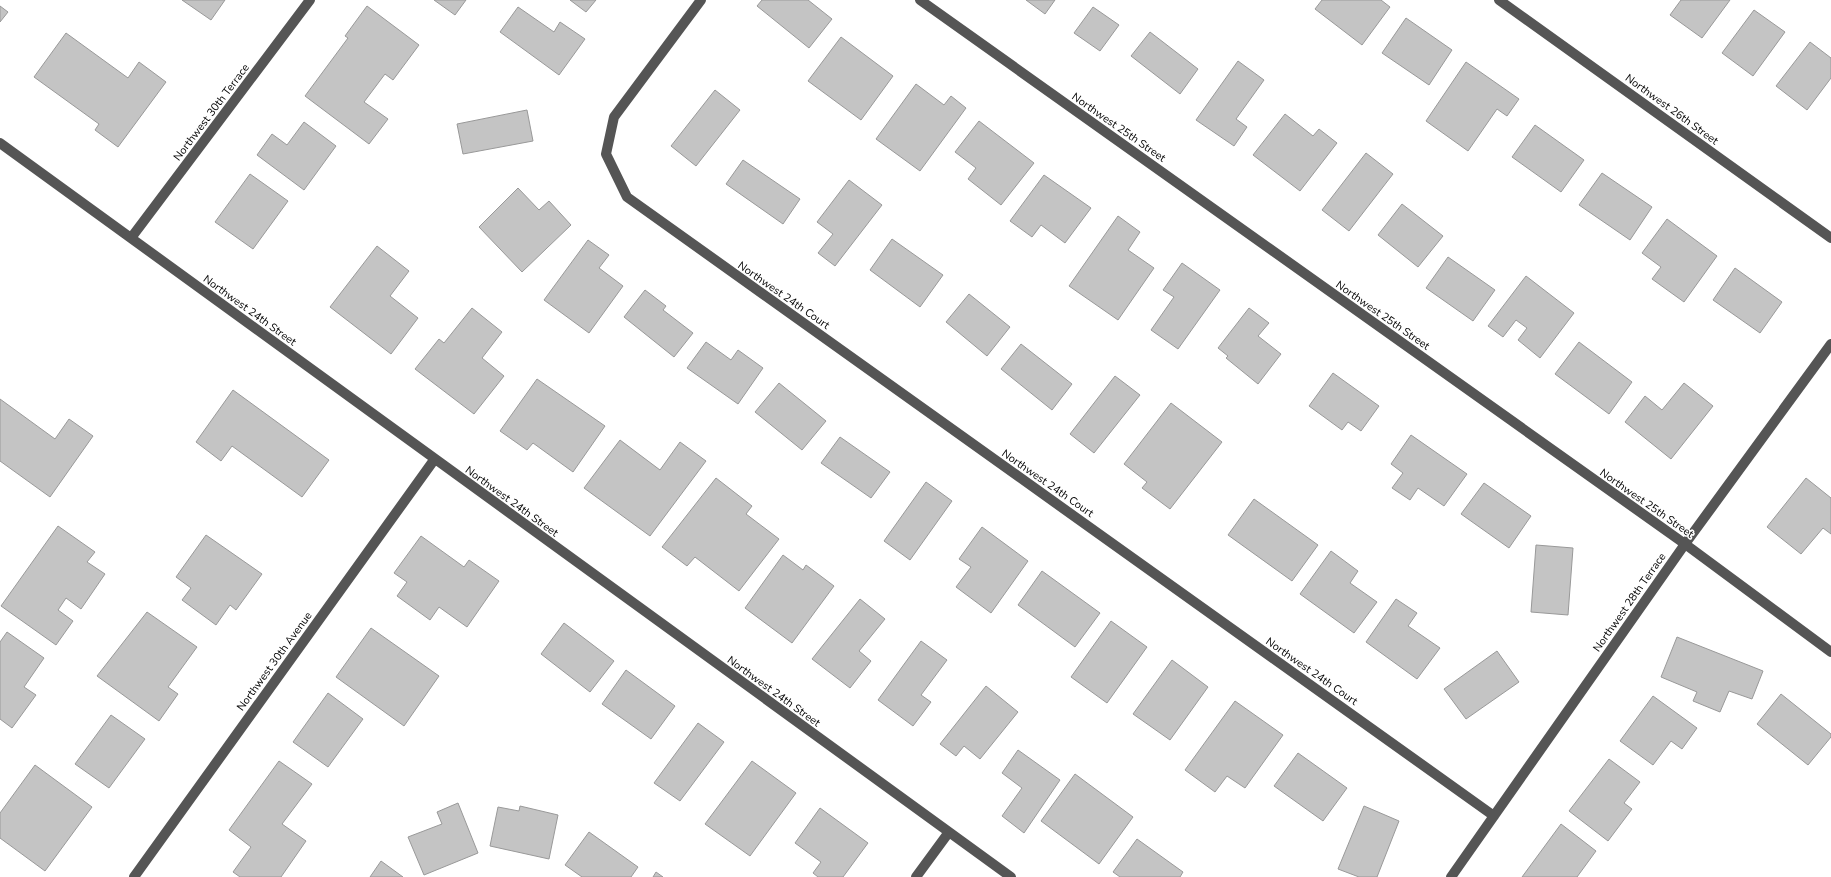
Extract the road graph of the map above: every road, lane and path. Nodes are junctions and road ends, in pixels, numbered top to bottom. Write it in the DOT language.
graph roads {
  1 [pos="310,0"];
  2 [pos="701,0"];
  3 [pos="920,0"];
  4 [pos="1499,0"];
  5 [pos="0,143"];
  6 [pos="131,238"];
  7 [pos="1831,238"];
  8 [pos="1831,344"];
  9 [pos="434,460"];
  10 [pos="1685,544"];
  11 [pos="1831,652"];
  12 [pos="1494,816"];
  13 [pos="949,832"];
  14 [pos="134,877"];
  15 [pos="916,877"];
  16 [pos="1011,877"];
  17 [pos="1451,877"];
  1 -- 6 [label="street, Northwest 30th Terrace"];
  2 -- 12 [label="street, Northwest 24th Court"];
  3 -- 10 [label="street, Northwest 25th Street"];
  4 -- 7 [label="street, Northwest 26th Street"];
  5 -- 6 [label="street, Northwest 24th Street"];
  6 -- 9 [label="street, Northwest 24th Street"];
  8 -- 10 [label="street, Northwest 28th Terrace"];
  9 -- 13 [label="street, Northwest 24th Street"];
  9 -- 14 [label="street, Northwest 30th Avenue"];
  10 -- 11 [label="street, Northwest 25th Street"];
  10 -- 12 [label="street, Northwest 28th Terrace"];
  12 -- 17 [label="street, Northwest 28th Terrace"];
  13 -- 15 [label="street"];
  13 -- 16 [label="street, Northwest 24th Street"];
}
